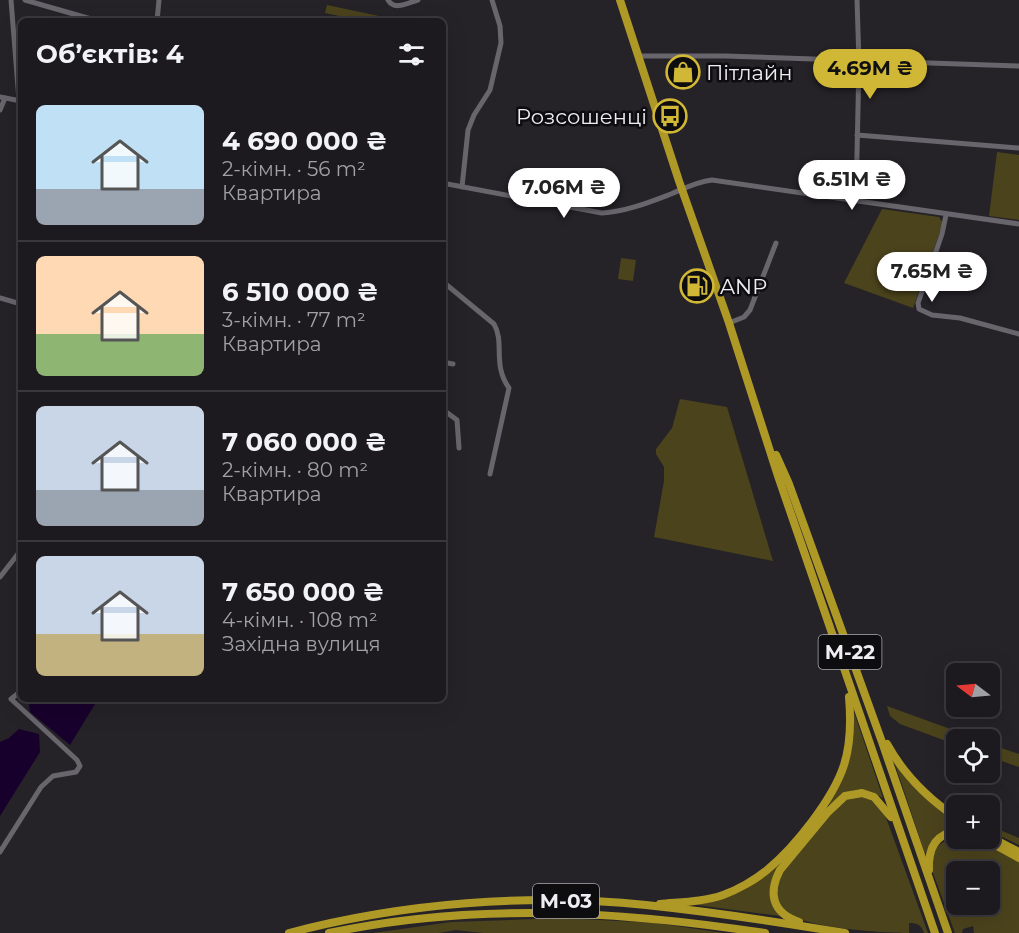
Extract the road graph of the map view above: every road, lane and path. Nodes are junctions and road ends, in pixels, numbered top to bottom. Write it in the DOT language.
graph roads {
  1 [pos="11,0"];
  2 [pos="25,0"];
  3 [pos="159,0"];
  4 [pos="388,0"];
  5 [pos="418,0"];
  6 [pos="492,0"];
  7 [pos="620,0"];
  8 [pos="857,0"];
  9 [pos="86,18"];
  10 [pos="157,18"];
  11 [pos="639,56"];
  12 [pos="859,62"];
  13 [pos="1019,66"];
  14 [pos="18,78"];
  15 [pos="3,97"];
  16 [pos="18,100"];
  17 [pos="0,110"];
  18 [pos="857,135"];
  19 [pos="1019,148"];
  20 [pos="446,184"];
  21 [pos="462,187"];
  22 [pos="682,189"];
  23 [pos="856,200"];
  24 [pos="946,214"];
  25 [pos="1019,224"];
  26 [pos="776,243"];
  27 [pos="446,284"];
  28 [pos="0,298"];
  29 [pos="18,301"];
  30 [pos="729,323"];
  31 [pos="1019,334"];
  32 [pos="446,363"];
  33 [pos="453,364"];
  34 [pos="446,412"];
  35 [pos="763,426"];
  36 [pos="459,448"];
  37 [pos="490,474"];
  38 [pos="18,554"];
  39 [pos="0,577"];
  40 [pos="847,680"];
  41 [pos="18,693"];
  42 [pos="873,716"];
  43 [pos="946,809"];
  44 [pos="899,828"];
  45 [pos="946,834"];
  46 [pos="1000,842"];
  47 [pos="1000,848"];
  48 [pos="0,852"];
  49 [pos="1019,852"];
  50 [pos="1019,858"];
  51 [pos="929,880"];
  52 [pos="646,905"];
  53 [pos="708,924"];
  54 [pos="820,929"];
  55 [pos="289,933"];
  56 [pos="329,933"];
  57 [pos="733,933"];
  58 [pos="765,933"];
  59 [pos="845,933"];
  60 [pos="934,933"];
  61 [pos="948,933"];
  1 -- 14 [label="street"];
  2 -- 9 [label="street"];
  3 -- 10 [label="street"];
  4 -- 5 [label="street"];
  6 -- 21 [label="street"];
  7 -- 11 [label="highway, М-22"];
  8 -- 12 [label="street"];
  11 -- 12 [label="street"];
  11 -- 22 [label="highway, М-22"];
  12 -- 13 [label="street"];
  12 -- 18 [label="street"];
  15 -- 16 [label="street"];
  15 -- 17 [label="street"];
  18 -- 19 [label="street"];
  18 -- 23 [label="street"];
  20 -- 21 [label="street"];
  21 -- 22 [label="street"];
  22 -- 23 [label="street"];
  22 -- 30 [label="highway, М-22"];
  23 -- 24 [label="street"];
  24 -- 25 [label="street"];
  24 -- 31 [label="street"];
  26 -- 30 [label="street"];
  27 -- 37 [label="street"];
  28 -- 29 [label="street"];
  30 -- 35 [label="highway, М-22"];
  32 -- 33 [label="street"];
  34 -- 36 [label="street"];
  35 -- 40 [label="highway, М-22"];
  35 -- 42 [label="highway, М-22"];
  38 -- 39 [label="street"];
  40 -- 44 [label="highway, М-22"];
  40 -- 52 [label="highway"];
  41 -- 48 [label="street"];
  42 -- 43 [label="highway"];
  42 -- 51 [label="highway, М-22"];
  44 -- 54 [label="highway"];
  44 -- 60 [label="highway, М-22"];
  45 -- 51 [label="highway"];
  46 -- 49 [label="highway"];
  47 -- 50 [label="highway"];
  51 -- 61 [label="highway, М-22"];
  52 -- 54 [label="highway, М-03"];
  52 -- 55 [label="highway, М-03"];
  53 -- 56 [label="highway, М-03"];
  53 -- 57 [label="highway"];
  53 -- 58 [label="highway, М-03"];
  54 -- 59 [label="highway, М-03"];
}
